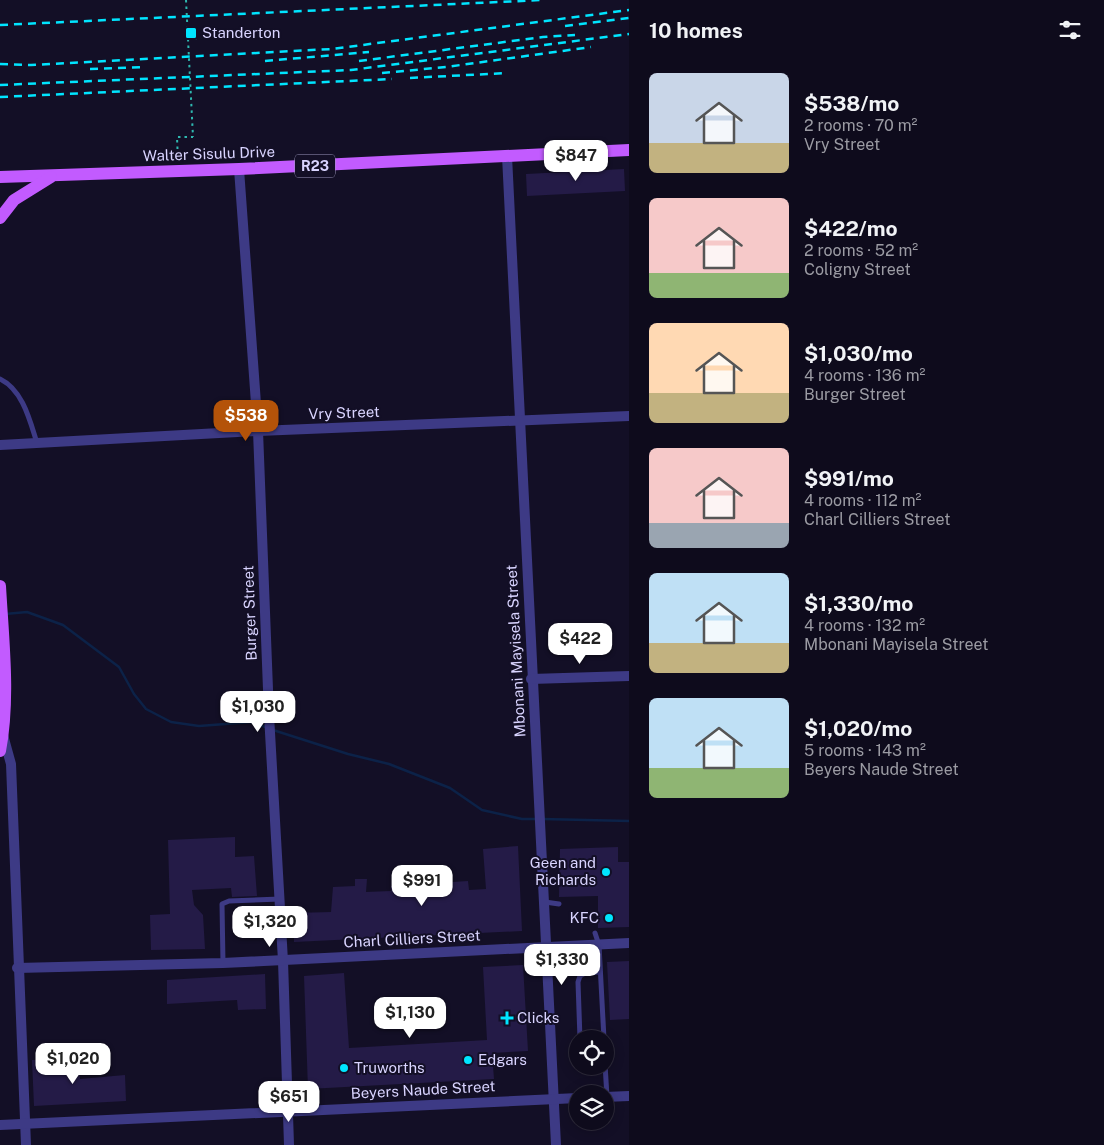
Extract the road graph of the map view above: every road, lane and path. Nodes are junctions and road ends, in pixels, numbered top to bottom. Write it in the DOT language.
graph roads {
  1 [pos="186,0"];
  2 [pos="188,38"];
  3 [pos="202,38"];
  4 [pos="629,150"];
  5 [pos="178,155"];
  6 [pos="507,156"];
  7 [pos="239,169"];
  8 [pos="56,175"];
  9 [pos="0,177"];
  10 [pos="0,218"];
  11 [pos="0,379"];
  12 [pos="629,416"];
  13 [pos="520,421"];
  14 [pos="258,431"];
  15 [pos="37,443"];
  16 [pos="0,445"];
  17 [pos="0,586"];
  18 [pos="629,676"];
  19 [pos="532,679"];
  20 [pos="3,734"];
  21 [pos="0,751"];
  22 [pos="280,899"];
  23 [pos="545,902"];
  24 [pos="559,904"];
  25 [pos="595,933"];
  26 [pos="629,943"];
  27 [pos="599,945"];
  28 [pos="548,947"];
  29 [pos="283,961"];
  30 [pos="223,963"];
  31 [pos="17,968"];
  32 [pos="600,972"];
  33 [pos="580,1030"];
  34 [pos="603,1030"];
  35 [pos="629,1096"];
  36 [pos="614,1097"];
  37 [pos="569,1098"];
  38 [pos="554,1099"];
  39 [pos="288,1111"];
  40 [pos="25,1124"];
  41 [pos="0,1125"];
  42 [pos="26,1145"];
  43 [pos="289,1145"];
  44 [pos="556,1145"];
  1 -- 2 [label="path, bridge"];
  2 -- 3 [label="path"];
  2 -- 5 [label="path, bridge"];
  4 -- 6 [label="main road, Walter Sisulu Drive / R23"];
  6 -- 7 [label="main road, Walter Sisulu Drive / R23"];
  6 -- 13 [label="street, Mbonani Mayisela Street"];
  7 -- 8 [label="main road, Walter Sisulu Drive / R23"];
  7 -- 14 [label="street, Burger Street"];
  8 -- 9 [label="main road, Walter Sisulu Drive / R23"];
  8 -- 10 [label="main road"];
  11 -- 15 [label="lane"];
  12 -- 13 [label="street, Vry Street"];
  13 -- 14 [label="street, Vry Street"];
  13 -- 19 [label="street, Mbonani Mayisela Street"];
  14 -- 15 [label="street, Vry Street"];
  14 -- 22 [label="street, Burger Street"];
  15 -- 16 [label="street, Vry Street"];
  17 -- 20 [label="main road"];
  18 -- 19 [label="street"];
  19 -- 23 [label="street, Mbonani Mayisela Street"];
  20 -- 21 [label="main road"];
  20 -- 31 [label="street"];
  22 -- 29 [label="street, Burger Street"];
  22 -- 30 [label="lane"];
  23 -- 24 [label="lane"];
  23 -- 28 [label="street, Mbonani Mayisela Street"];
  25 -- 27 [label="lane"];
  26 -- 27 [label="street, Charl Cilliers Street"];
  27 -- 28 [label="street, Charl Cilliers Street"];
  27 -- 32 [label="lane"];
  28 -- 29 [label="street, Charl Cilliers Street"];
  28 -- 38 [label="street, Mbonani Mayisela Street"];
  29 -- 30 [label="street, Charl Cilliers Street"];
  29 -- 39 [label="street, Burger Street"];
  30 -- 31 [label="street, Charl Cilliers Street"];
  31 -- 40 [label="street"];
  32 -- 33 [label="lane"];
  32 -- 34 [label="lane"];
  35 -- 36 [label="street"];
  37 -- 38 [label="street, Beyers Naude Street"];
  38 -- 39 [label="street, Beyers Naude Street"];
  38 -- 44 [label="street, Mbonani Mayisela Street"];
  39 -- 40 [label="street, Beyers Naude Street"];
  39 -- 43 [label="street, Burger Street"];
  40 -- 41 [label="street, Beyers Naude Street"];
  40 -- 42 [label="street"];
}
